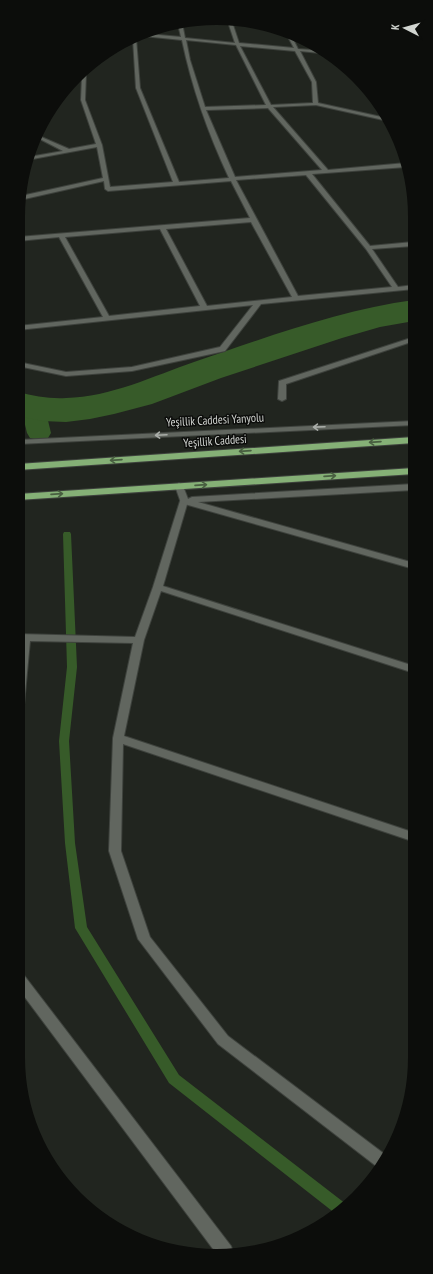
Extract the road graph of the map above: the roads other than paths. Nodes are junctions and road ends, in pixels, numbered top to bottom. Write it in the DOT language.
graph roads {
  1 [pos="231,25"];
  2 [pos="181,29"];
  3 [pos="153,36"];
  4 [pos="183,40"];
  5 [pos="291,41"];
  6 [pos="135,44"];
  7 [pos="238,45"];
  8 [pos="296,50"];
  9 [pos="313,52"];
  10 [pos="84,79"];
  11 [pos="316,104"];
  12 [pos="269,106"];
  13 [pos="203,109"];
  14 [pos="381,119"];
  15 [pos="42,138"];
  16 [pos="99,146"];
  17 [pos="68,150"];
  18 [pos="34,158"];
  19 [pos="401,165"];
  20 [pos="326,171"];
  21 [pos="308,173"];
  22 [pos="106,179"];
  23 [pos="233,180"];
  24 [pos="177,184"];
  25 [pos="26,197"];
  26 [pos="252,220"];
  27 [pos="162,228"];
  28 [pos="61,235"];
  29 [pos="25,238"];
  30 [pos="408,244"];
  31 [pos="368,248"];
  32 [pos="408,288"];
  33 [pos="396,289"];
  34 [pos="296,298"];
  35 [pos="259,302"];
  36 [pos="204,308"];
  37 [pos="107,318"];
  38 [pos="25,327"];
  39 [pos="408,341"];
  40 [pos="25,366"];
  41 [pos="282,399"];
  42 [pos="408,423"];
  43 [pos="408,440"];
  44 [pos="25,442"];
  45 [pos="25,467"];
  46 [pos="408,471"];
  47 [pos="179,486"];
  48 [pos="408,487"];
  49 [pos="25,497"];
  50 [pos="184,501"];
  51 [pos="408,564"];
  52 [pos="158,588"];
  53 [pos="25,637"];
  54 [pos="139,640"];
  55 [pos="408,668"];
  56 [pos="118,738"];
  57 [pos="408,836"];
  58 [pos="25,987"];
  59 [pos="379,1159"];
  60 [pos="223,1249"];
  1 -- 7 [label="street"];
  2 -- 4 [label="street"];
  3 -- 4 [label="street"];
  4 -- 7 [label="street"];
  4 -- 13 [label="street"];
  5 -- 8 [label="street"];
  6 -- 24 [label="street"];
  7 -- 8 [label="street"];
  7 -- 12 [label="street"];
  8 -- 9 [label="street"];
  8 -- 11 [label="street"];
  10 -- 16 [label="street"];
  11 -- 12 [label="street"];
  11 -- 14 [label="street"];
  12 -- 13 [label="street"];
  12 -- 20 [label="street"];
  13 -- 23 [label="street"];
  15 -- 17 [label="street"];
  16 -- 17 [label="street"];
  16 -- 22 [label="street"];
  17 -- 18 [label="street"];
  19 -- 20 [label="street"];
  20 -- 21 [label="street"];
  21 -- 23 [label="street"];
  21 -- 31 [label="street"];
  22 -- 24 [label="street"];
  22 -- 25 [label="street"];
  23 -- 24 [label="street"];
  23 -- 26 [label="street"];
  26 -- 27 [label="street"];
  26 -- 34 [label="street"];
  27 -- 28 [label="street"];
  27 -- 36 [label="street"];
  28 -- 29 [label="street"];
  28 -- 37 [label="street"];
  30 -- 31 [label="street"];
  31 -- 33 [label="street"];
  32 -- 33 [label="street"];
  33 -- 34 [label="street"];
  34 -- 35 [label="street"];
  35 -- 36 [label="street"];
  35 -- 40 [label="street"];
  36 -- 37 [label="street"];
  37 -- 38 [label="street"];
  39 -- 41 [label="street"];
  42 -- 44 [label="street, Yeşillik Caddesi Yanyolu, one-way"];
  43 -- 45 [label="highway, Yeşillik Caddesi, one-way"];
  47 -- 46 [label="highway, one-way"];
  49 -- 47 [label="highway, one-way"];
  47 -- 50 [label="street"];
  48 -- 50 [label="street"];
  50 -- 51 [label="street"];
  50 -- 52 [label="street"];
  52 -- 54 [label="street"];
  52 -- 55 [label="street"];
  53 -- 54 [label="street"];
  54 -- 56 [label="street"];
  56 -- 57 [label="street"];
  56 -- 59 [label="street"];
  58 -- 60 [label="street"];
}
